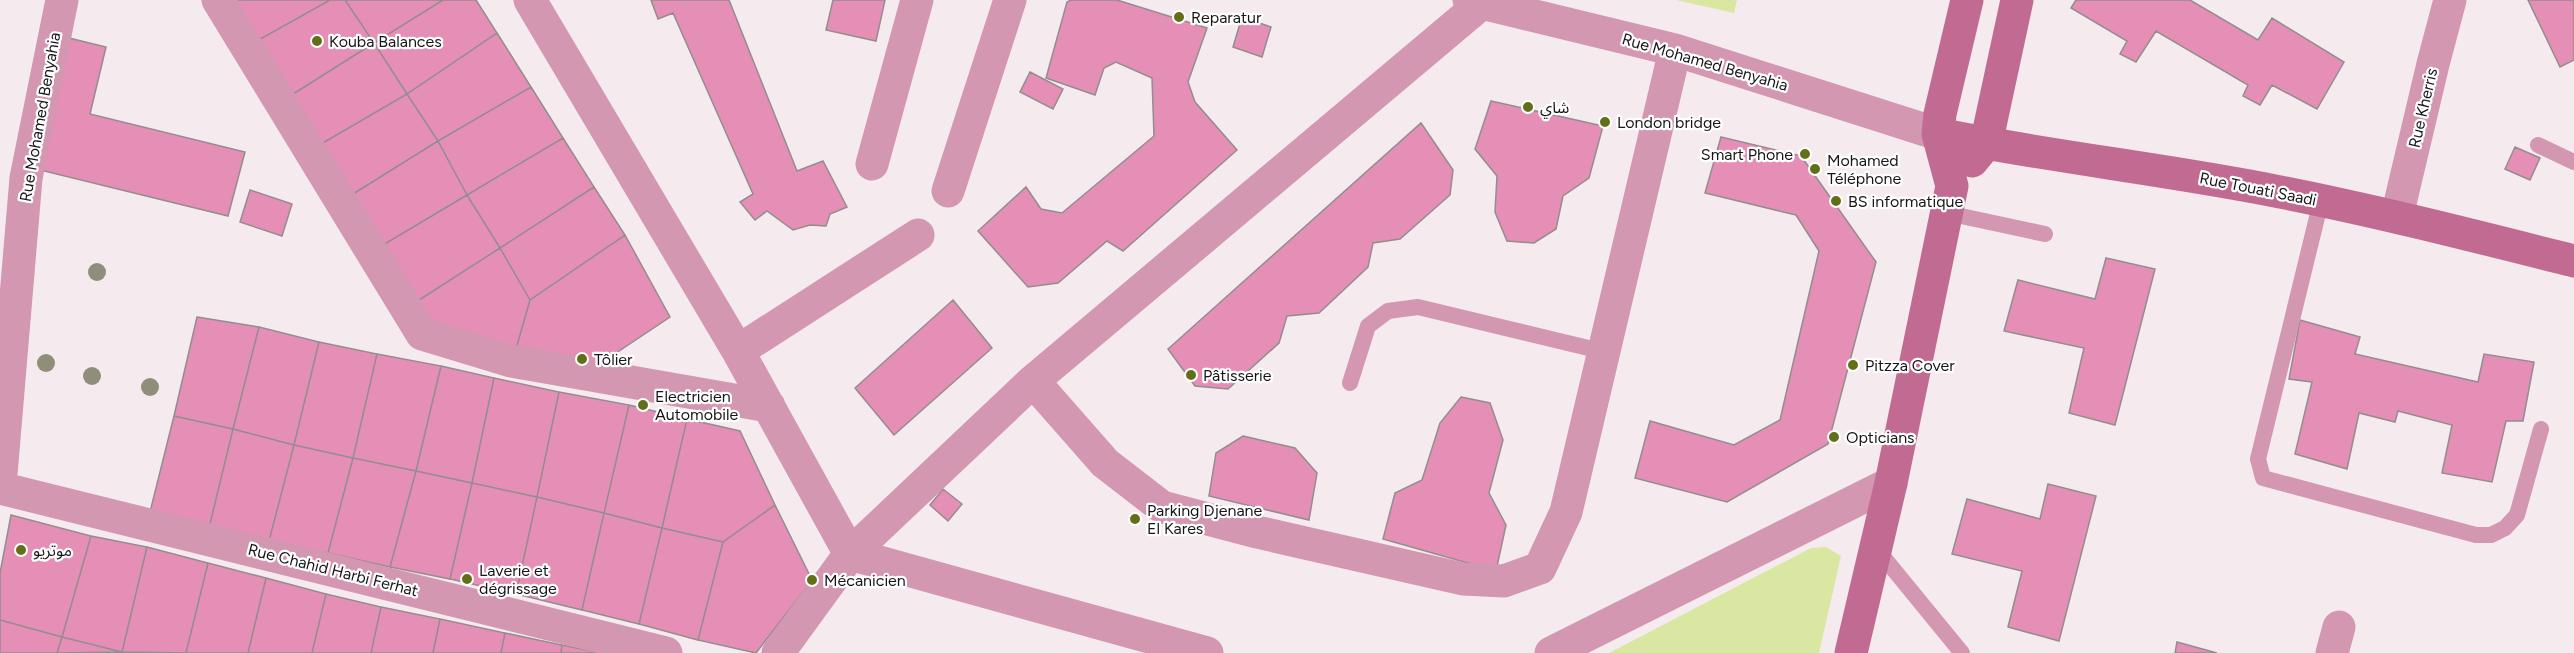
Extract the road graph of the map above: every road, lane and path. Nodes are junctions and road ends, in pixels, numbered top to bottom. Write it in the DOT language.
graph roads {
  1 [pos="62,0"];
  2 [pos="218,0"];
  3 [pos="531,0"];
  4 [pos="917,0"];
  5 [pos="1010,0"];
  6 [pos="1967,0"];
  7 [pos="2017,0"];
  8 [pos="2450,0"];
  9 [pos="1475,2"];
  10 [pos="1675,50"];
  11 [pos="1938,134"];
  12 [pos="1986,144"];
  13 [pos="2538,145"];
  14 [pos="2574,162"];
  15 [pos="872,164"];
  16 [pos="948,190"];
  17 [pos="1949,200"];
  18 [pos="2321,201"];
  19 [pos="2397,216"];
  20 [pos="2045,234"];
  21 [pos="918,235"];
  22 [pos="2574,261"];
  23 [pos="738,351"];
  24 [pos="1605,352"];
  25 [pos="1033,381"];
  26 [pos="1350,383"];
  27 [pos="769,406"];
  28 [pos="2541,429"];
  29 [pos="1891,483"];
  30 [pos="0,487"];
  31 [pos="1876,548"];
  32 [pos="850,554"];
  33 [pos="666,653"];
  34 [pos="778,653"];
  35 [pos="1207,653"];
  36 [pos="1551,653"];
  37 [pos="1851,653"];
  38 [pos="1962,653"];
  1 -- 30 [label="street, Rue Mohamed Benyahia"];
  2 -- 27 [label="street"];
  3 -- 23 [label="street"];
  4 -- 15 [label="street"];
  5 -- 16 [label="street"];
  6 -- 11 [label="street"];
  7 -- 12 [label="street"];
  8 -- 19 [label="street, Rue Kherris"];
  9 -- 10 [label="street, Rue Mohamed Benyahia"];
  9 -- 25 [label="street"];
  10 -- 11 [label="street, Rue Mohamed Benyahia"];
  10 -- 24 [label="street"];
  11 -- 12 [label="street, Rue Touati Saadi"];
  11 -- 17 [label="street"];
  12 -- 17 [label="street"];
  12 -- 18 [label="street, Rue Touati Saadi"];
  13 -- 14 [label="lane"];
  17 -- 20 [label="lane"];
  17 -- 29 [label="street"];
  18 -- 19 [label="street, Rue Touati Saadi"];
  18 -- 28 [label="lane"];
  19 -- 22 [label="street, Rue Touati Saadi"];
  21 -- 23 [label="street"];
  23 -- 27 [label="street"];
  24 -- 25 [label="street"];
  24 -- 26 [label="lane"];
  25 -- 32 [label="street"];
  27 -- 32 [label="street"];
  29 -- 31 [label="street"];
  29 -- 36 [label="street"];
  30 -- 33 [label="street, Rue Chahid Harbi Ferhat"];
  31 -- 37 [label="street"];
  31 -- 38 [label="lane"];
  32 -- 34 [label="street"];
  32 -- 35 [label="street"];
}
